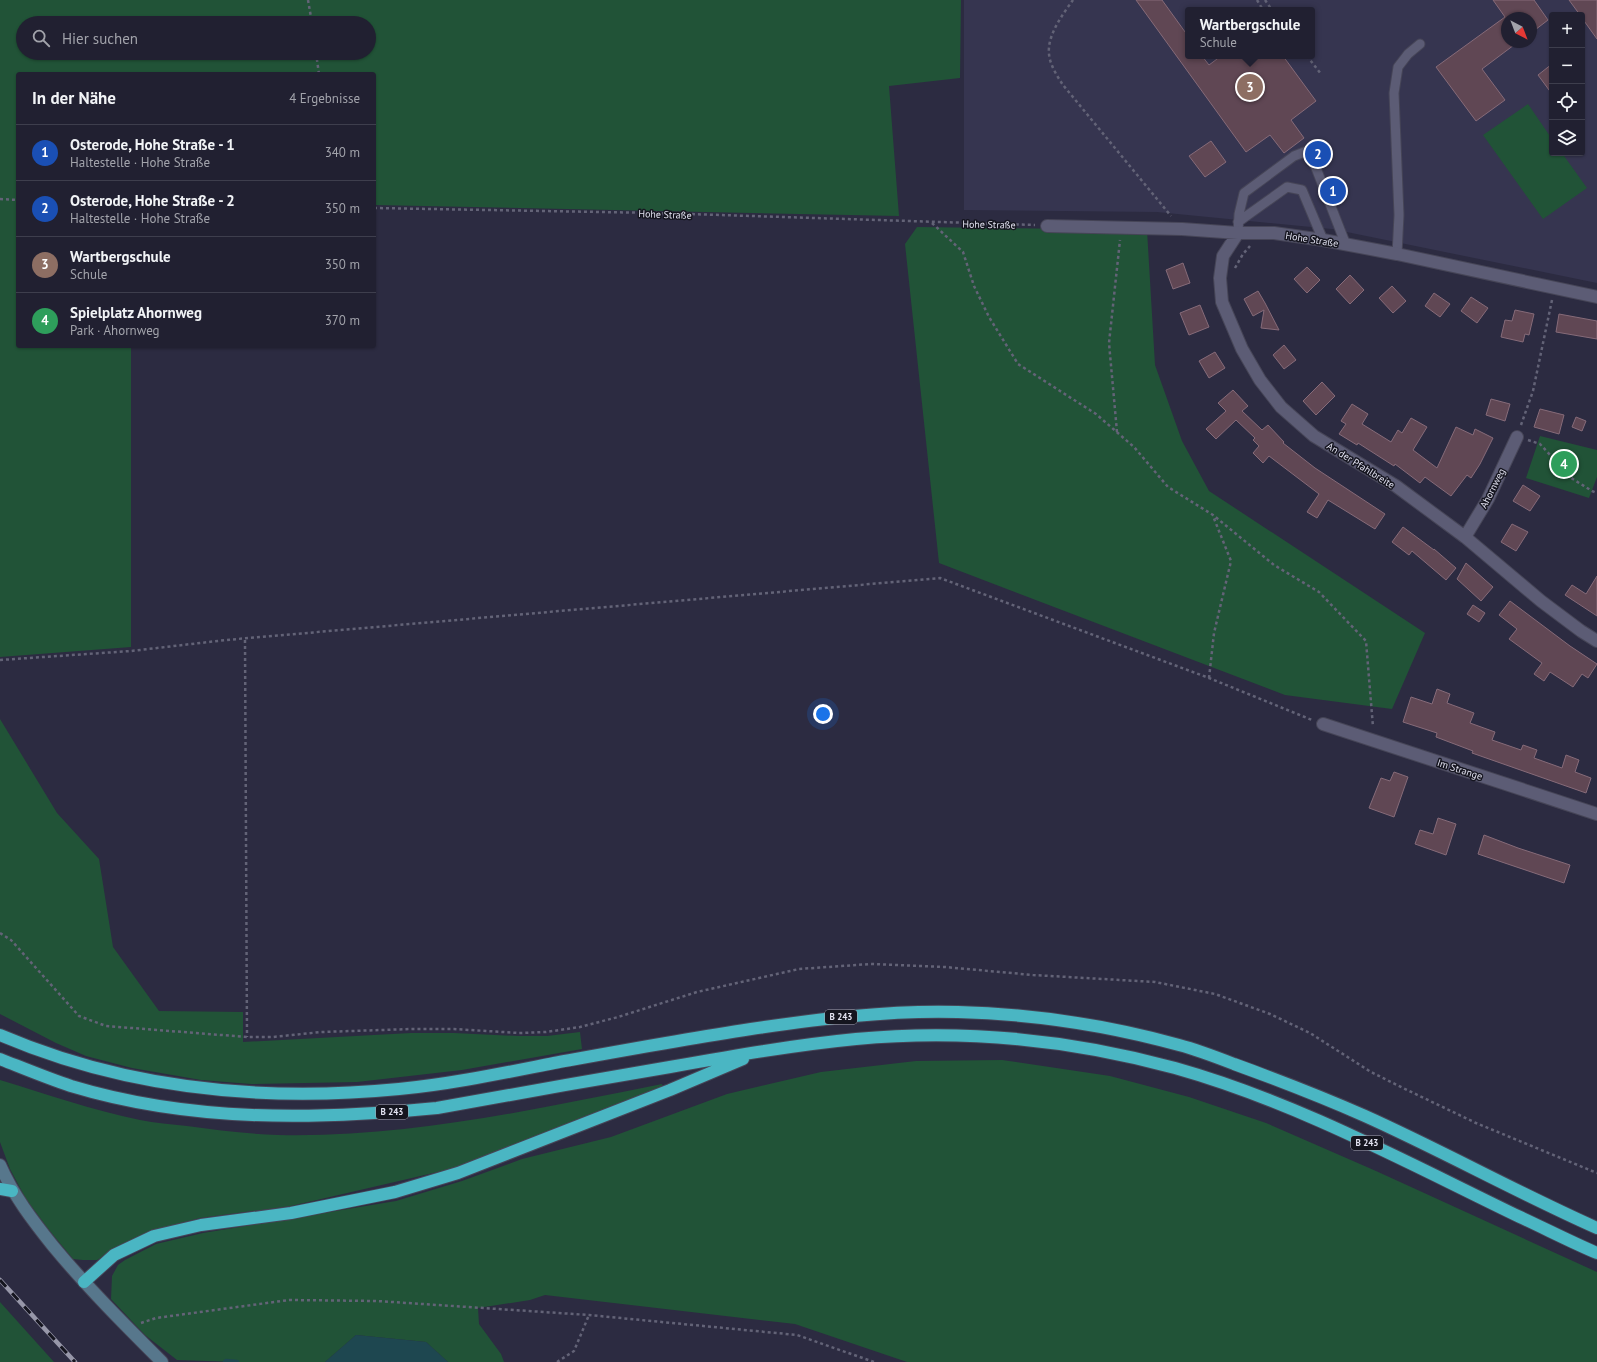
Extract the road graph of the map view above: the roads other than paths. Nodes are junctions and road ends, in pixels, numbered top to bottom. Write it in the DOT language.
graph roads {
  1 [pos="1420,44"];
  2 [pos="1238,223"];
  3 [pos="1047,226"];
  4 [pos="1323,240"];
  5 [pos="1346,245"];
  6 [pos="1396,254"];
  7 [pos="1597,297"];
  8 [pos="1517,437"];
  9 [pos="1465,537"];
  10 [pos="1597,640"];
  11 [pos="1323,724"];
  12 [pos="1597,814"];
  13 [pos="0,1035"];
  14 [pos="763,1051"];
  15 [pos="0,1059"];
  16 [pos="0,1165"];
  17 [pos="0,1189"];
  18 [pos="12,1191"];
  19 [pos="1597,1228"];
  20 [pos="1597,1253"];
  21 [pos="84,1282"];
  22 [pos="162,1362"];
  1 -- 6 [label="lane"];
  2 -- 3 [label="street, Hohe Straße"];
  2 -- 4 [label="street, Hohe Straße"];
  2 -- 4 [label="lane"];
  2 -- 5 [label="lane"];
  2 -- 9 [label="street, An der Pfahlbreite"];
  4 -- 5 [label="street, Hohe Straße"];
  5 -- 6 [label="street, Hohe Straße"];
  6 -- 7 [label="street, Hohe Straße"];
  8 -- 9 [label="street, Ahornweg"];
  9 -- 10 [label="street, An der Pfahlbreite"];
  11 -- 12 [label="street, Im Strange"];
  13 -- 19 [label="highway, B 243"];
  14 -- 15 [label="highway, B 243"];
  14 -- 20 [label="highway, B 243"];
  14 -- 21 [label="highway"];
  16 -- 18 [label="street"];
  17 -- 18 [label="highway"];
  18 -- 21 [label="street"];
  21 -- 22 [label="street"];
}
